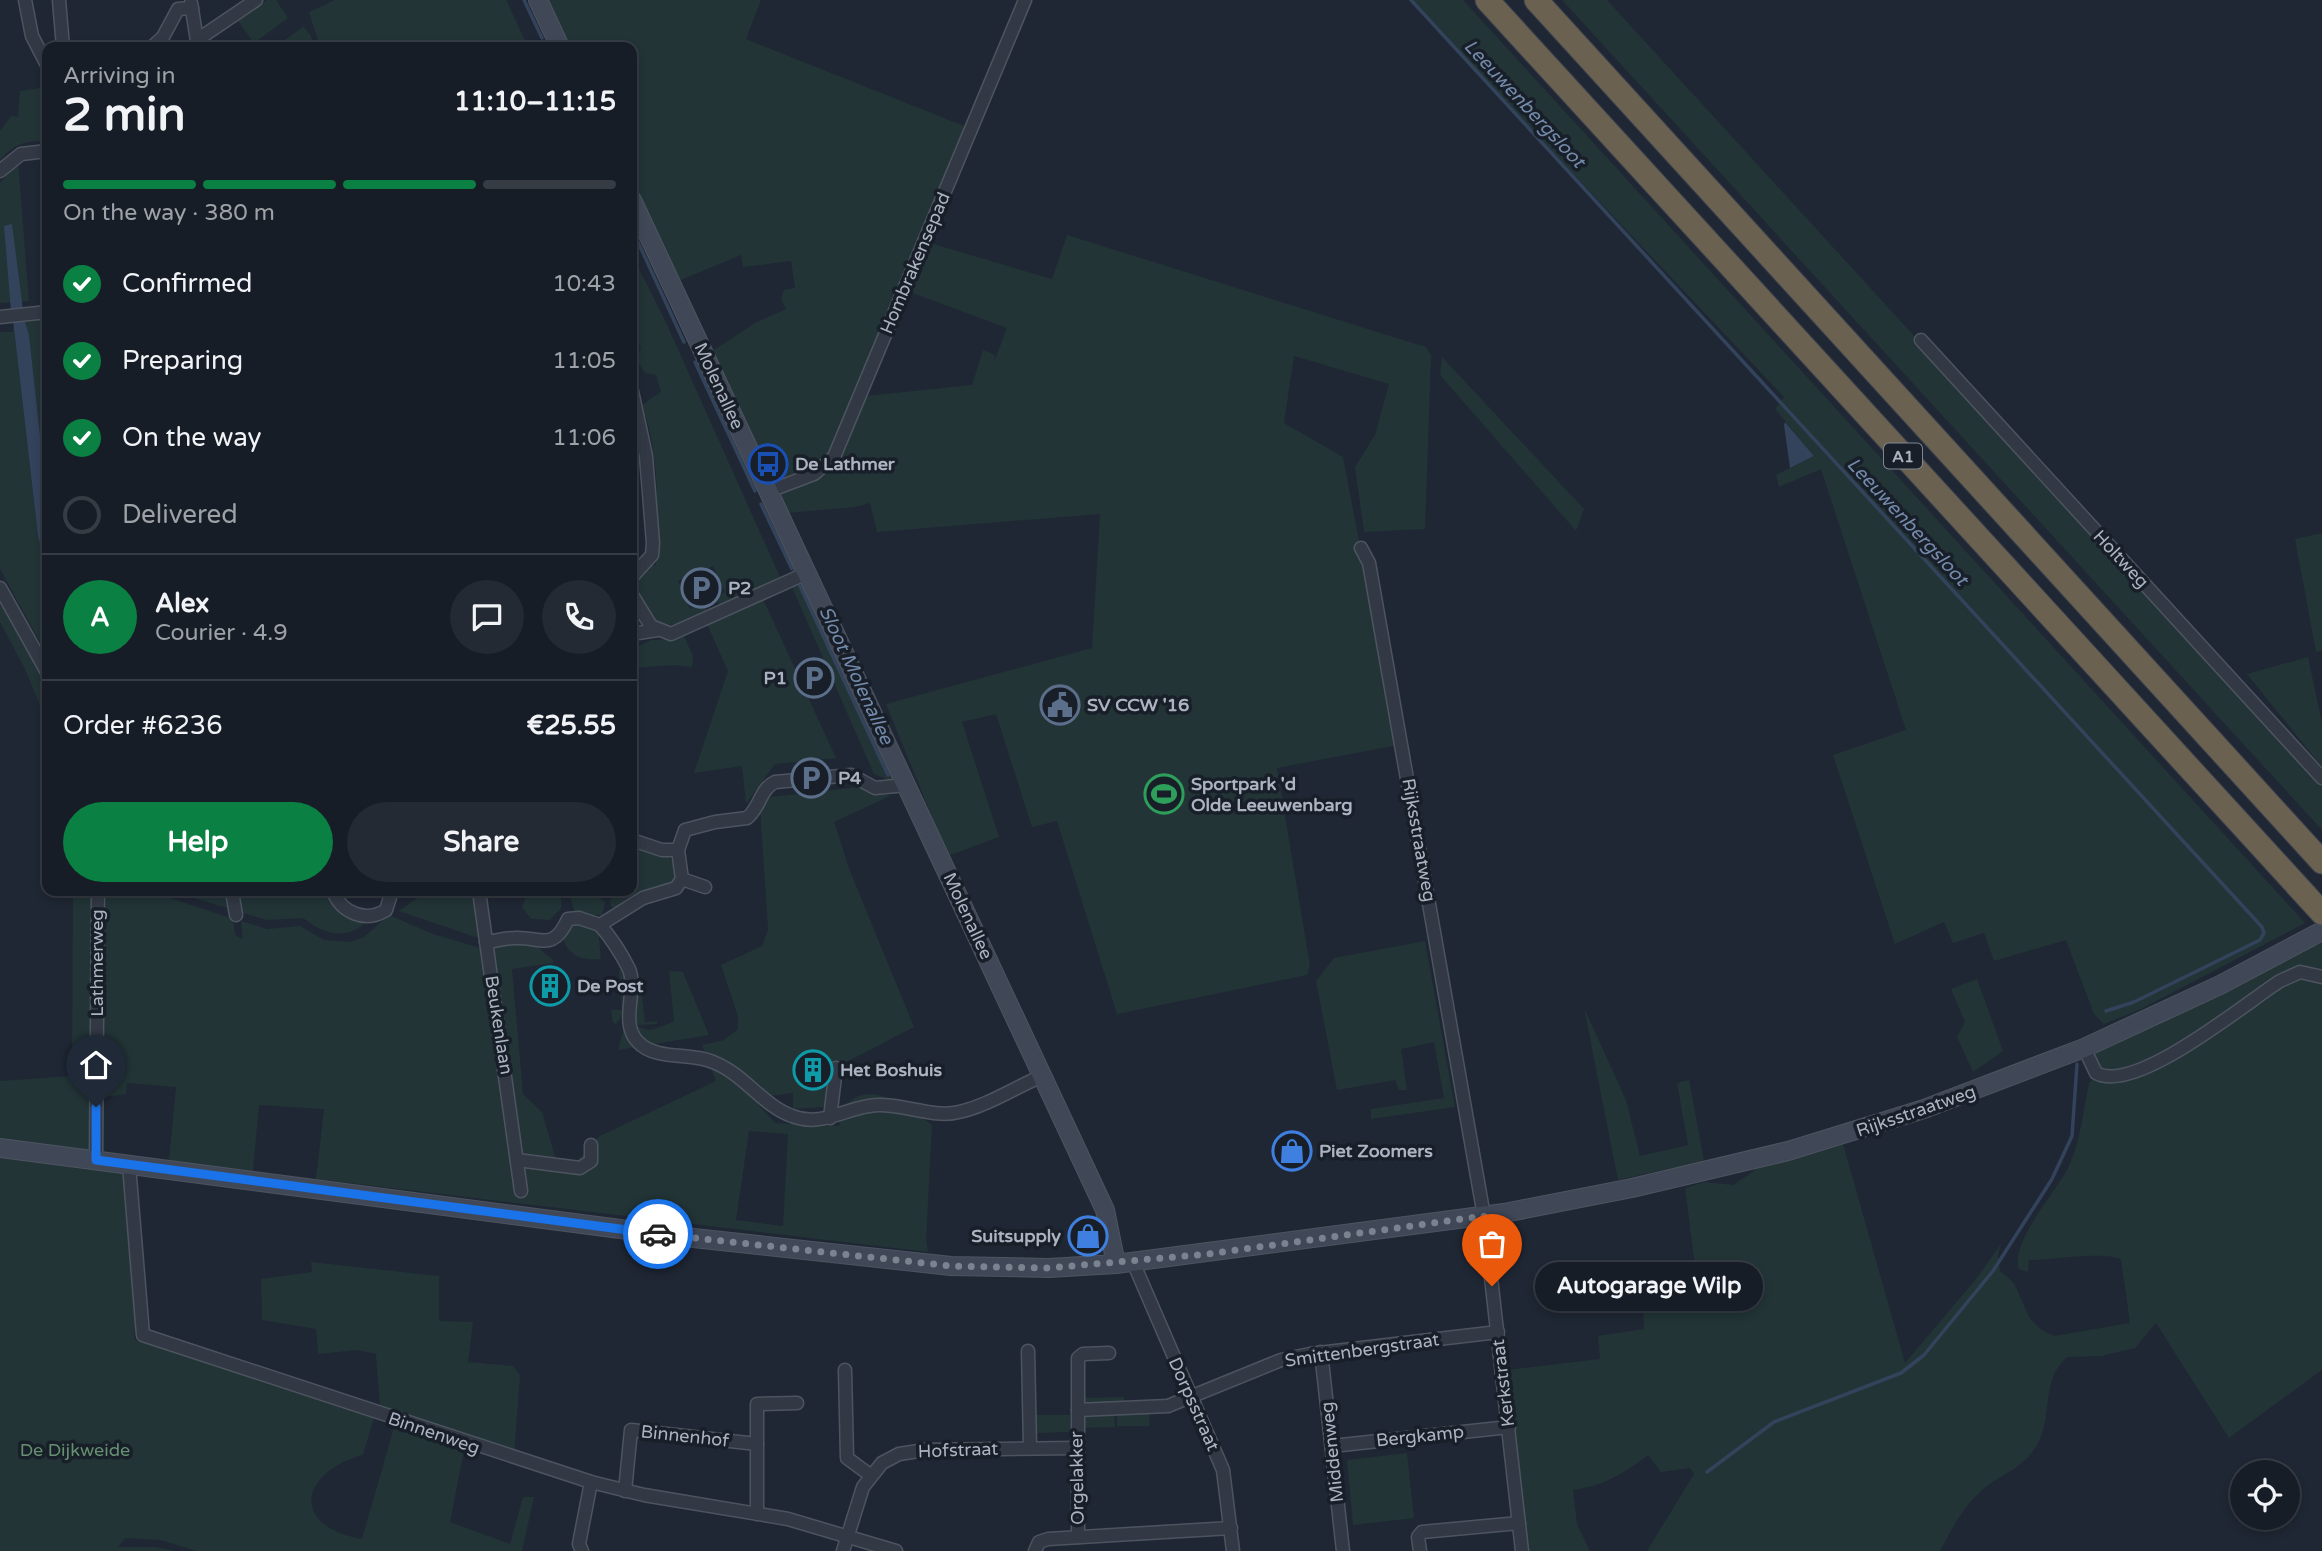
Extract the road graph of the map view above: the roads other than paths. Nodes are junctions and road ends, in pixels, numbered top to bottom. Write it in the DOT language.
graph roads {
  1 [pos="24,0"];
  2 [pos="59,0"];
  3 [pos="256,0"];
  4 [pos="538,0"];
  5 [pos="1025,0"];
  6 [pos="1487,0"];
  7 [pos="1535,0"];
  8 [pos="191,4"];
  9 [pos="63,42"];
  10 [pos="158,42"];
  11 [pos="197,42"];
  12 [pos="200,42"];
  13 [pos="558,42"];
  14 [pos="42,55"];
  15 [pos="42,152"];
  16 [pos="0,171"];
  17 [pos="637,211"];
  18 [pos="42,312"];
  19 [pos="5,316"];
  20 [pos="1921,340"];
  21 [pos="637,414"];
  22 [pos="769,491"];
  23 [pos="1362,548"];
  24 [pos="637,572"];
  25 [pos="807,573"];
  26 [pos="0,588"];
  27 [pos="637,602"];
  28 [pos="657,630"];
  29 [pos="637,634"];
  30 [pos="42,663"];
  31 [pos="2322,778"];
  32 [pos="906,785"];
  33 [pos="637,842"];
  34 [pos="678,850"];
  35 [pos="2322,862"];
  36 [pos="682,879"];
  37 [pos="705,887"];
  38 [pos="98,896"];
  39 [pos="234,896"];
  40 [pos="335,896"];
  41 [pos="390,896"];
  42 [pos="480,896"];
  43 [pos="624,912"];
  44 [pos="236,915"];
  45 [pos="2321,918"];
  46 [pos="600,925"];
  47 [pos="486,942"];
  48 [pos="617,947"];
  49 [pos="2322,976"];
  50 [pos="2084,1048"];
  51 [pos="836,1068"];
  52 [pos="1042,1076"];
  53 [pos="830,1118"];
  54 [pos="591,1145"];
  55 [pos="0,1149"];
  56 [pos="96,1160"];
  57 [pos="517,1160"];
  58 [pos="129,1165"];
  59 [pos="521,1191"];
  60 [pos="1484,1216"];
  61 [pos="1125,1263"];
  62 [pos="1498,1332"];
  63 [pos="1028,1351"];
  64 [pos="1321,1352"];
  65 [pos="1109,1353"];
  66 [pos="845,1370"];
  67 [pos="1192,1397"];
  68 [pos="797,1403"];
  69 [pos="1078,1410"];
  70 [pos="1509,1427"];
  71 [pos="757,1444"];
  72 [pos="1332,1446"];
  73 [pos="1030,1447"];
  74 [pos="1076,1448"];
  75 [pos="870,1475"];
  76 [pos="591,1482"];
  77 [pos="625,1491"];
  78 [pos="757,1514"];
  79 [pos="1519,1523"];
  80 [pos="1231,1528"];
  81 [pos="846,1534"];
  82 [pos="1078,1537"];
  83 [pos="1419,1546"];
  84 [pos="582,1551"];
  85 [pos="843,1551"];
  86 [pos="896,1551"];
  87 [pos="1035,1551"];
  88 [pos="1233,1551"];
  89 [pos="1343,1551"];
  90 [pos="1522,1551"];
  1 -- 14 [label="street"];
  2 -- 9 [label="street"];
  3 -- 12 [label="street"];
  4 -- 13 [label="main road"];
  5 -- 22 [label="street, Hombrakensepad"];
  6 -- 45 [label="highway, A1"];
  7 -- 35 [label="highway, A1"];
  8 -- 10 [label="street"];
  8 -- 11 [label="street"];
  15 -- 16 [label="street"];
  17 -- 22 [label="main road, Molenallee"];
  18 -- 19 [label="street"];
  20 -- 31 [label="street, Holtweg"];
  21 -- 24 [label="street"];
  22 -- 25 [label="main road, Molenallee"];
  23 -- 60 [label="street, Rijksstraatweg"];
  25 -- 28 [label="street"];
  25 -- 32 [label="main road, Molenallee"];
  26 -- 30 [label="street"];
  27 -- 28 [label="street"];
  28 -- 29 [label="street"];
  32 -- 34 [label="street"];
  32 -- 52 [label="main road, Molenallee"];
  33 -- 34 [label="street"];
  34 -- 36 [label="street"];
  36 -- 37 [label="street"];
  36 -- 43 [label="street"];
  38 -- 56 [label="street, Lathmerweg"];
  39 -- 44 [label="street"];
  40 -- 41 [label="street"];
  42 -- 47 [label="street, Beukenlaan"];
  43 -- 46 [label="street"];
  43 -- 48 [label="street"];
  45 -- 50 [label="main road, Rijksstraatweg"];
  46 -- 47 [label="street"];
  46 -- 48 [label="street"];
  47 -- 57 [label="street, Beukenlaan"];
  48 -- 53 [label="street"];
  49 -- 50 [label="street"];
  50 -- 60 [label="main road, Rijksstraatweg"];
  51 -- 53 [label="street"];
  52 -- 53 [label="street"];
  52 -- 61 [label="main road, Molenallee"];
  54 -- 57 [label="street"];
  55 -- 56 [label="main road, Rijksstraatweg"];
  56 -- 58 [label="main road, Rijksstraatweg"];
  57 -- 59 [label="street, Beukenlaan"];
  58 -- 61 [label="main road, Rijksstraatweg"];
  58 -- 76 [label="street, Binnenweg"];
  60 -- 61 [label="main road, Rijksstraatweg"];
  60 -- 62 [label="street, Kerkstraat"];
  61 -- 67 [label="street, Dorpsstraat"];
  62 -- 64 [label="street, Smittenbergstraat"];
  62 -- 70 [label="street, Kerkstraat"];
  63 -- 73 [label="street"];
  64 -- 67 [label="street, Smittenbergstraat"];
  64 -- 72 [label="street, Middenweg"];
  65 -- 69 [label="street"];
  66 -- 75 [label="street"];
  67 -- 69 [label="street, Orgelakker"];
  67 -- 80 [label="street, Dorpsstraat"];
  68 -- 71 [label="street"];
  69 -- 74 [label="street, Orgelakker"];
  70 -- 72 [label="street, Bergkamp"];
  70 -- 79 [label="street, Kerkstraat"];
  71 -- 77 [label="street, Binnenhof"];
  71 -- 78 [label="street"];
  72 -- 89 [label="street, Middenweg"];
  73 -- 74 [label="street, Hofstraat"];
  73 -- 75 [label="street, Hofstraat"];
  74 -- 82 [label="street, Orgelakker"];
  75 -- 81 [label="street"];
  76 -- 77 [label="street, Binnenweg"];
  76 -- 84 [label="street"];
  77 -- 78 [label="street, Binnenweg"];
  78 -- 81 [label="street, Binnenweg"];
  79 -- 83 [label="street"];
  79 -- 90 [label="street, Kerkstraat"];
  80 -- 82 [label="street"];
  80 -- 88 [label="street, Dorpsstraat"];
  81 -- 85 [label="street"];
  81 -- 86 [label="street, Binnenweg"];
  82 -- 87 [label="street"];
}
